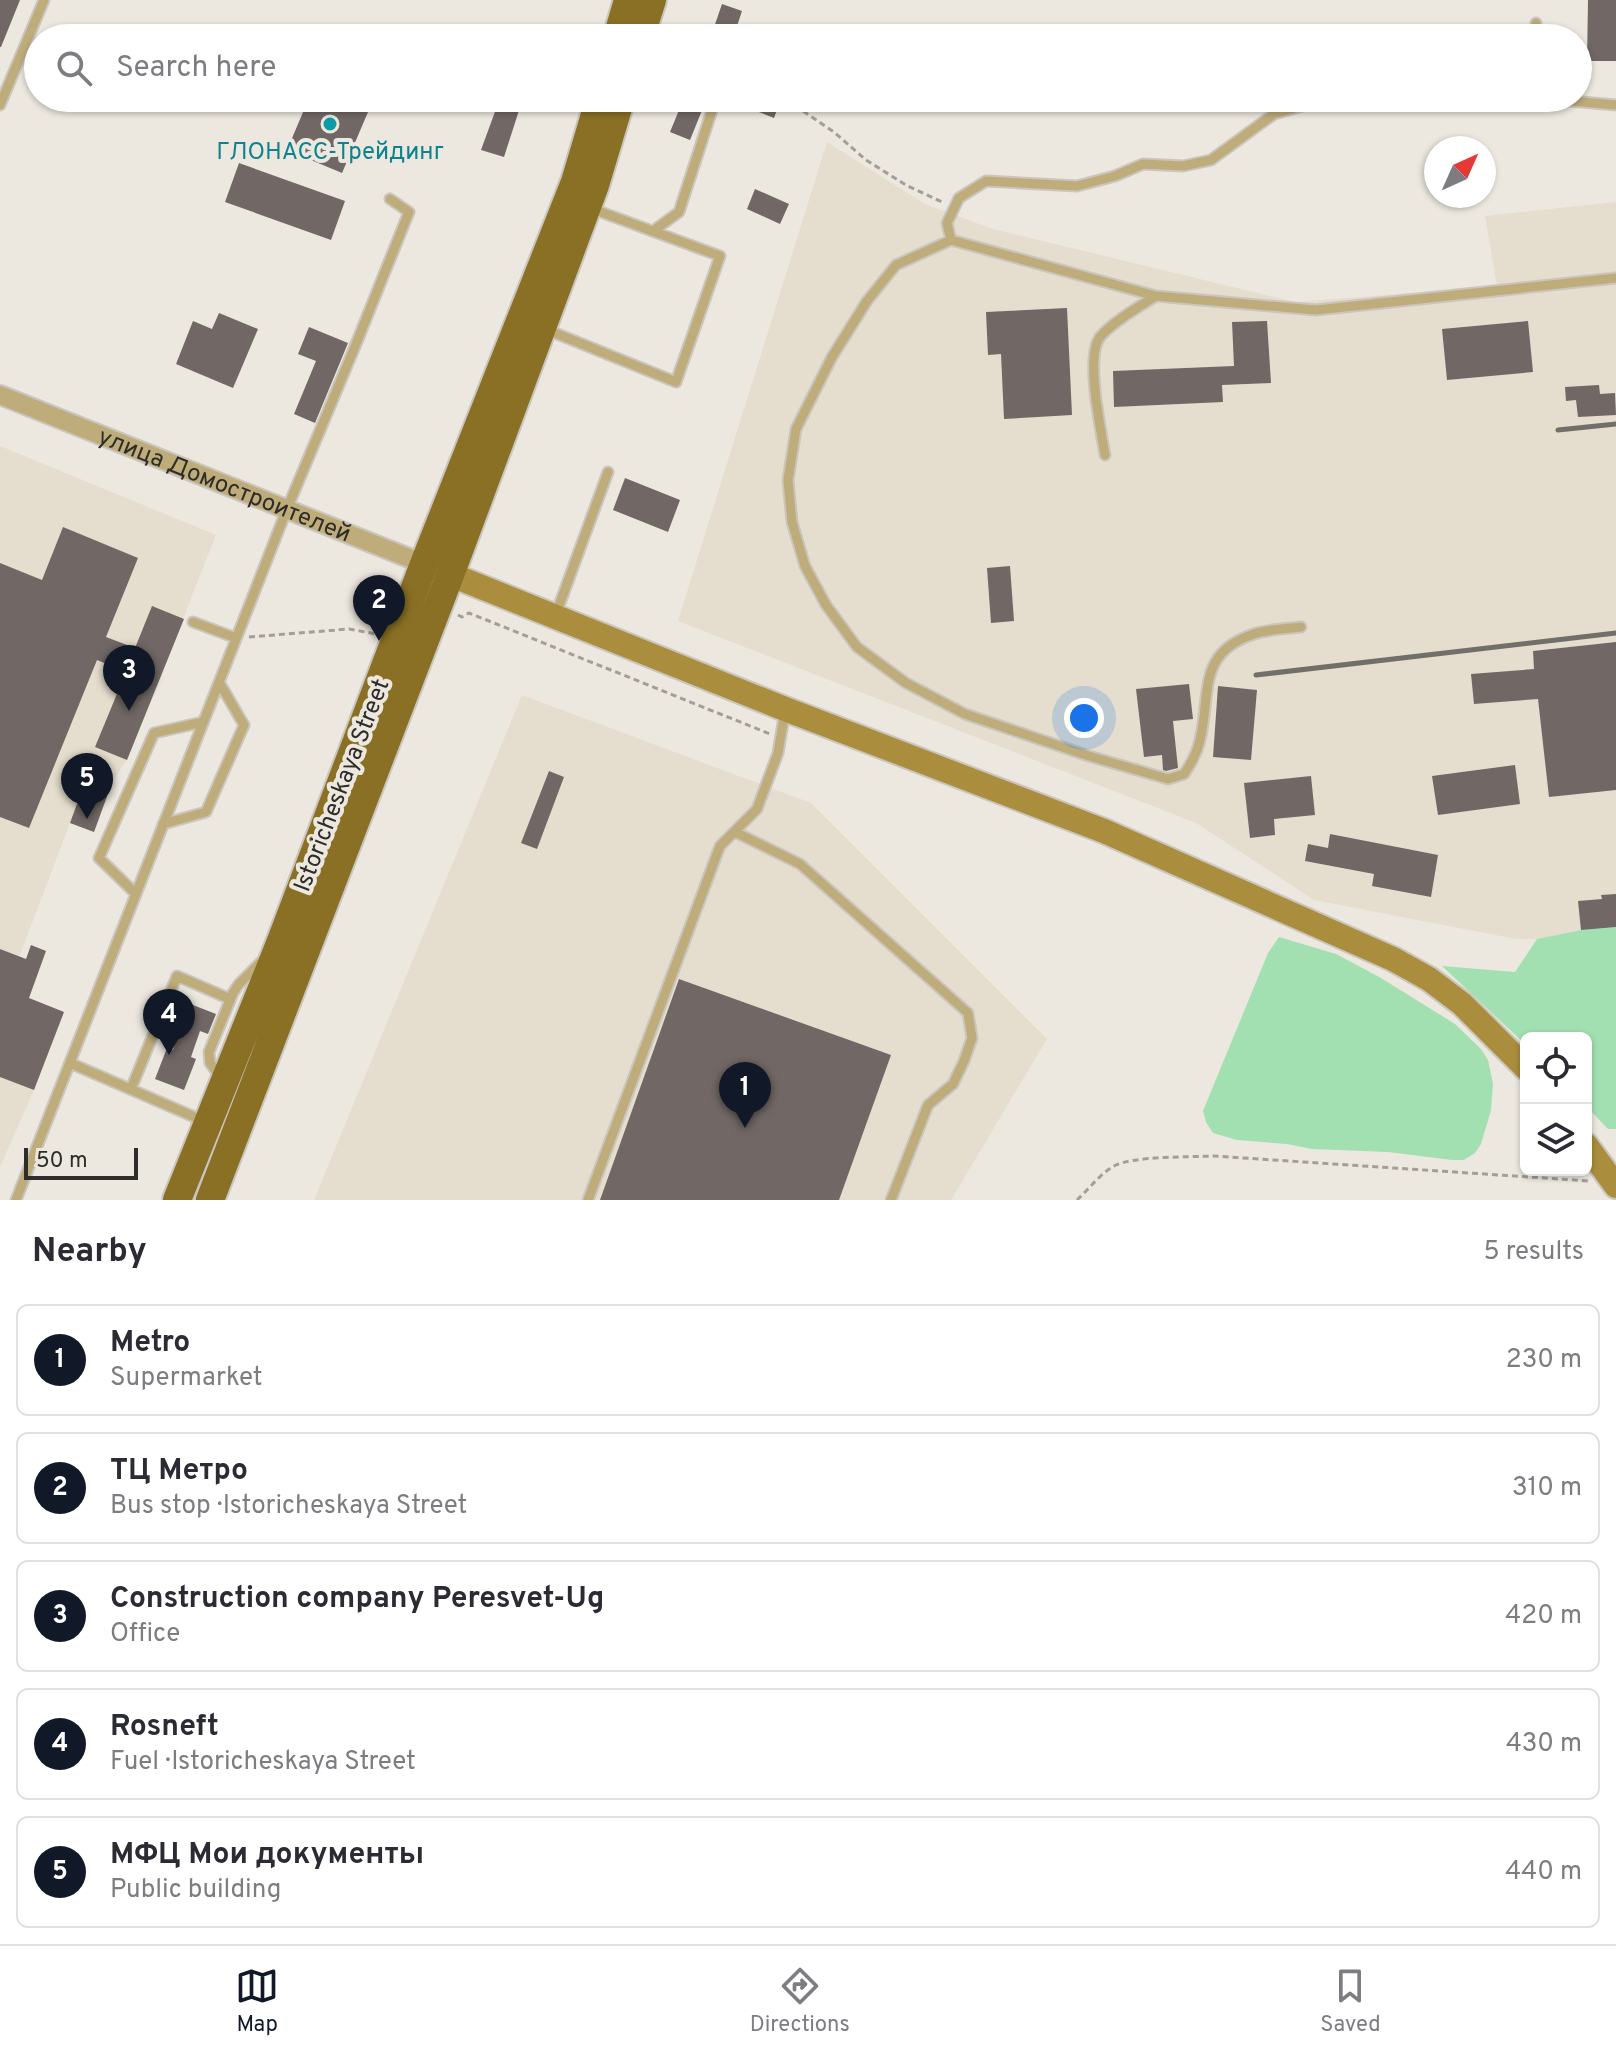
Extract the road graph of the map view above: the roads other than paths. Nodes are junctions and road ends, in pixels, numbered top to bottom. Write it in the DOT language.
graph roads {
  1 [pos="44,0"];
  2 [pos="628,0"];
  3 [pos="652,0"];
  4 [pos="34,24"];
  5 [pos="633,24"];
  6 [pos="642,24"];
  7 [pos="24,48"];
  8 [pos="1592,103"];
  9 [pos="0,105"];
  10 [pos="1616,105"];
  11 [pos="596,112"];
  12 [pos="617,112"];
  13 [pos="711,112"];
  14 [pos="1281,112"];
  15 [pos="390,199"];
  16 [pos="587,207"];
  17 [pos="653,231"];
  18 [pos="951,240"];
  19 [pos="1616,278"];
  20 [pos="1156,296"];
  21 [pos="542,328"];
  22 [pos="0,395"];
  23 [pos="1105,455"];
  24 [pos="608,472"];
  25 [pos="287,509"];
  26 [pos="437,570"];
  27 [pos="425,601"];
  28 [pos="555,617"];
  29 [pos="193,622"];
  30 [pos="1301,627"];
  31 [pos="236,638"];
  32 [pos="219,682"];
  33 [pos="785,709"];
  34 [pos="203,722"];
  35 [pos="163,824"];
  36 [pos="735,832"];
  37 [pos="136,894"];
  38 [pos="281,941"];
  39 [pos="230,999"];
  40 [pos="1520,1062"];
  41 [pos="70,1063"];
  42 [pos="224,1083"];
  43 [pos="131,1089"];
  44 [pos="208,1122"];
  45 [pos="1592,1153"];
  46 [pos="1614,1184"];
  47 [pos="16,1200"];
  48 [pos="177,1200"];
  49 [pos="210,1200"];
  50 [pos="588,1200"];
  51 [pos="891,1200"];
  1 -- 4 [label="lane"];
  2 -- 5 [label="highway"];
  3 -- 6 [label="highway"];
  7 -- 9 [label="lane"];
  8 -- 10 [label="lane"];
  11 -- 26 [label="highway, Istoricheskaya Street"];
  12 -- 16 [label="highway, Istoricheskaya Street"];
  13 -- 17 [label="lane"];
  14 -- 18 [label="lane"];
  15 -- 25 [label="lane"];
  16 -- 17 [label="lane"];
  16 -- 21 [label="highway, Istoricheskaya Street"];
  17 -- 21 [label="lane"];
  18 -- 20 [label="lane"];
  18 -- 30 [label="lane"];
  19 -- 20 [label="lane"];
  20 -- 23 [label="lane"];
  21 -- 26 [label="highway, Istoricheskaya Street"];
  22 -- 25 [label="street, улица Домостроителей"];
  24 -- 28 [label="lane"];
  25 -- 26 [label="street, улица Домостроителей"];
  25 -- 31 [label="lane"];
  26 -- 27 [label="highway, Istoricheskaya Street"];
  26 -- 28 [label="main road"];
  27 -- 38 [label="highway, Istoricheskaya Street"];
  27 -- 49 [label="highway, Istoricheskaya Street"];
  28 -- 33 [label="main road"];
  29 -- 31 [label="lane"];
  31 -- 32 [label="lane"];
  32 -- 34 [label="lane"];
  32 -- 35 [label="lane"];
  33 -- 36 [label="lane"];
  33 -- 40 [label="main road"];
  34 -- 35 [label="lane"];
  34 -- 37 [label="lane"];
  35 -- 37 [label="lane"];
  36 -- 50 [label="lane"];
  36 -- 51 [label="lane"];
  37 -- 41 [label="lane"];
  38 -- 39 [label="lane"];
  38 -- 42 [label="highway, Istoricheskaya Street"];
  39 -- 42 [label="lane"];
  39 -- 43 [label="lane"];
  41 -- 43 [label="lane"];
  41 -- 47 [label="lane"];
  42 -- 44 [label="highway, Istoricheskaya Street"];
  43 -- 44 [label="lane"];
  44 -- 48 [label="highway, Istoricheskaya Street"];
  45 -- 46 [label="main road"];
}
